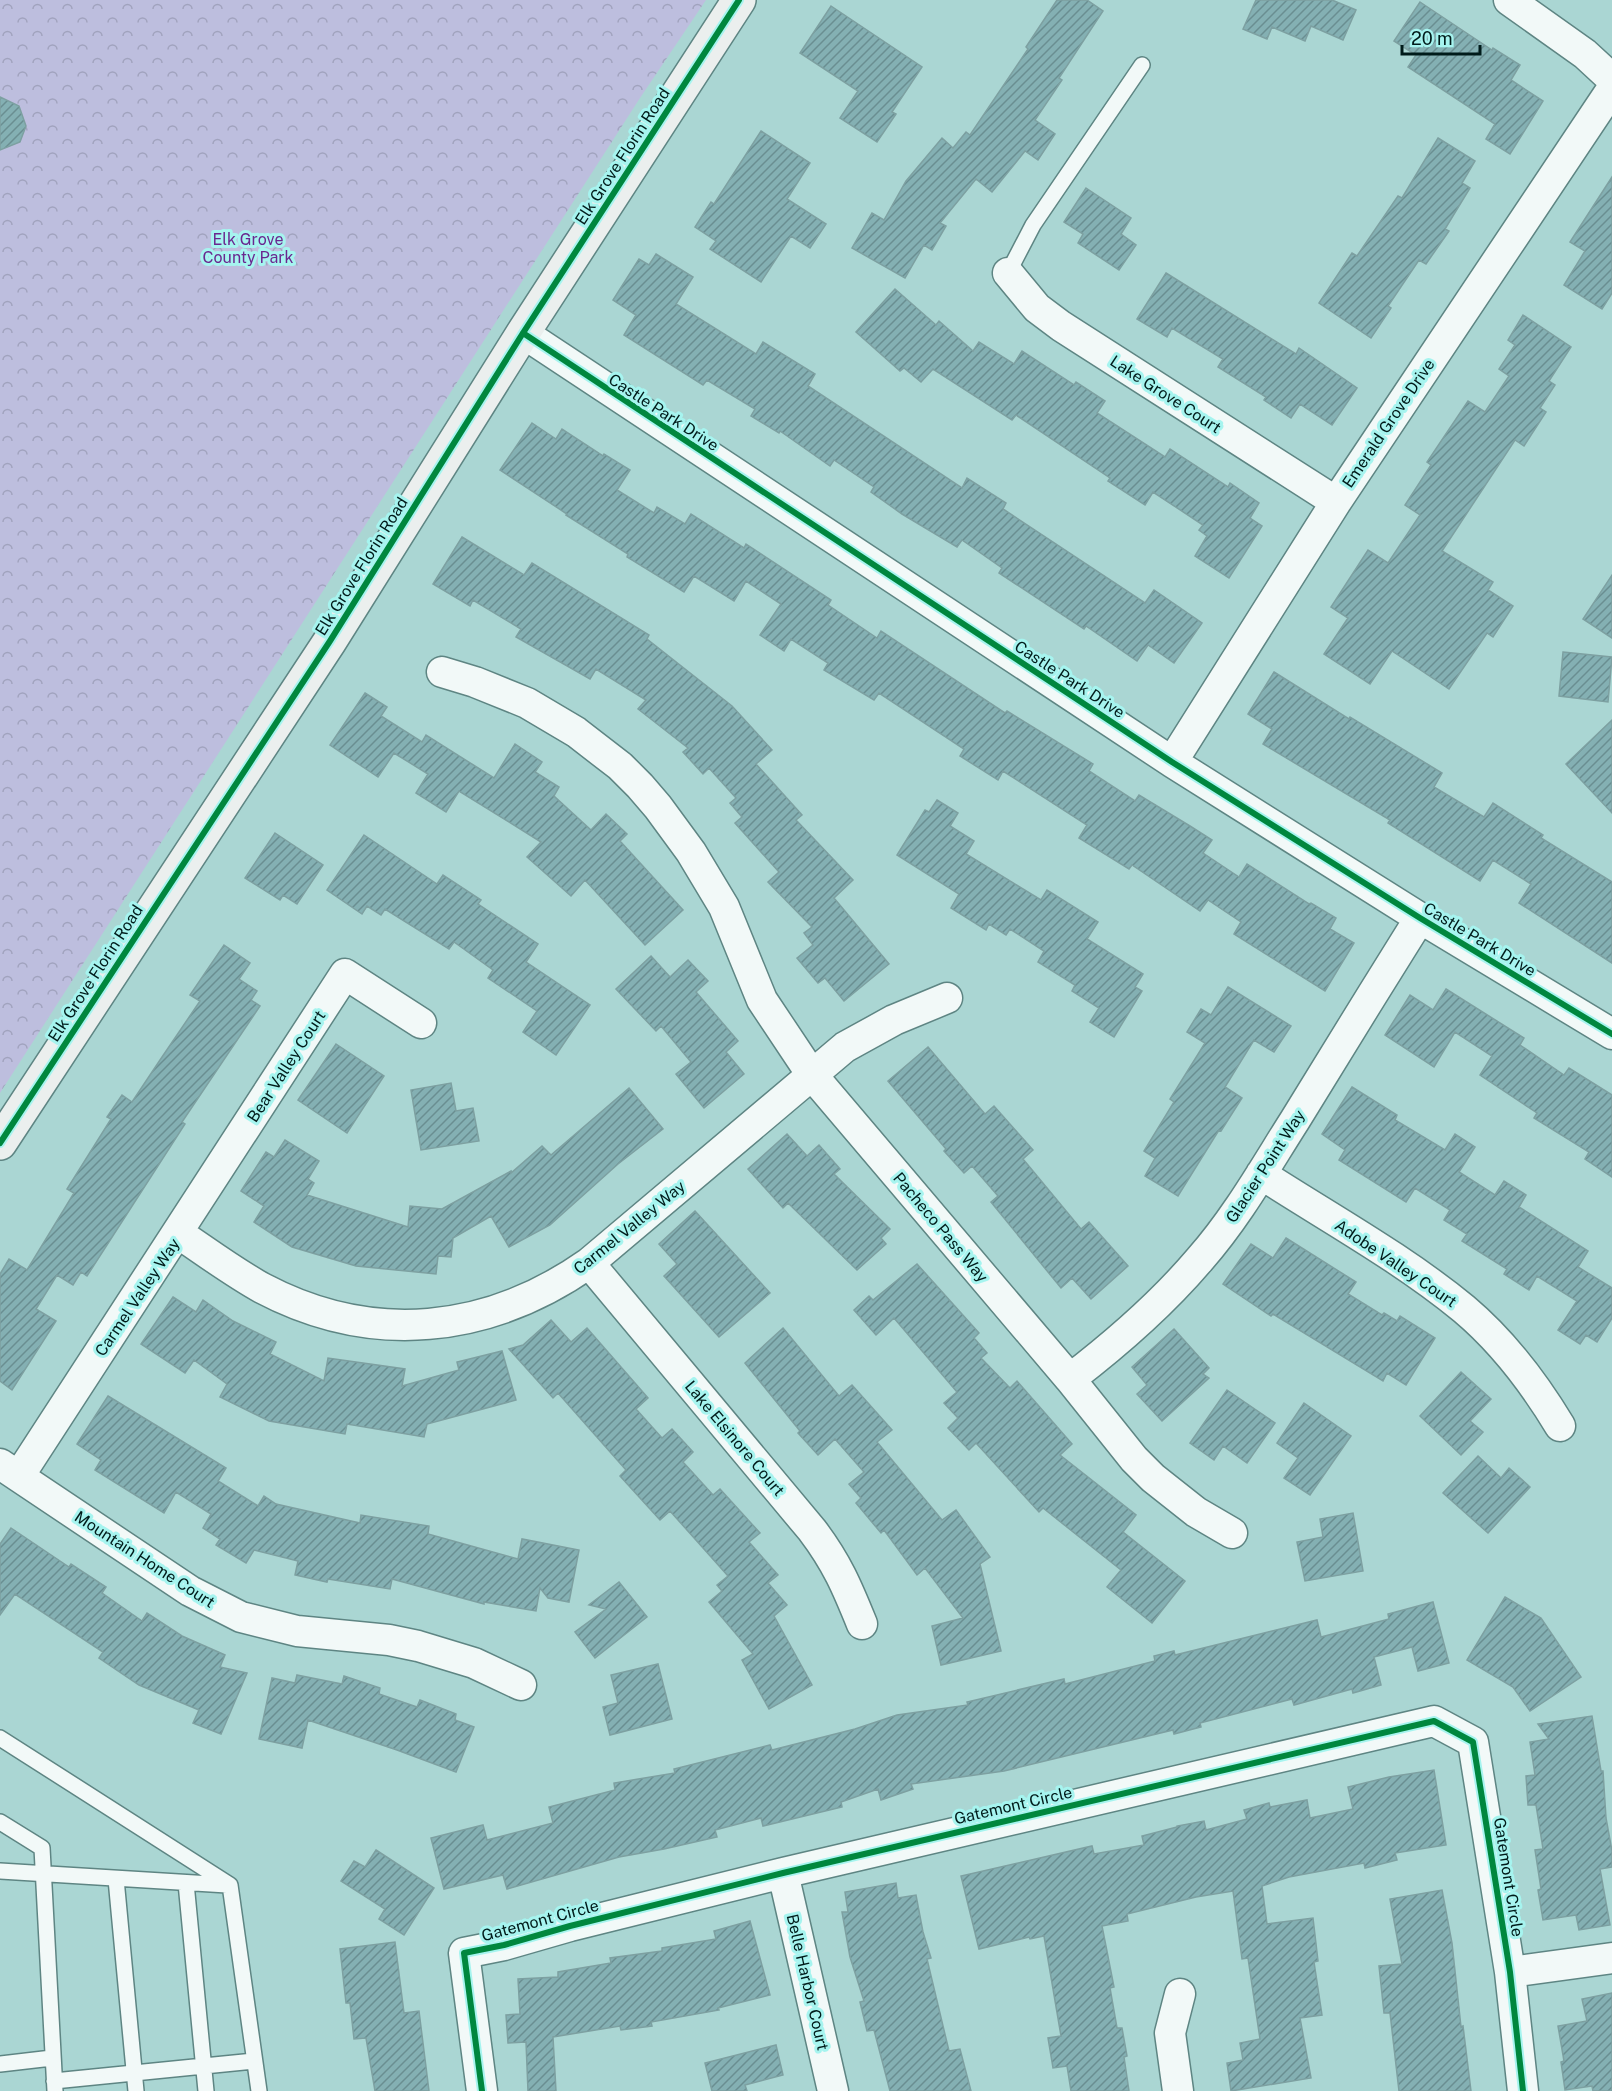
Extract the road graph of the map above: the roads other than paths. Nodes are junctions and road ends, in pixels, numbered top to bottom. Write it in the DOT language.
graph roads {
  1 [pos="739,0"];
  2 [pos="1509,0"];
  3 [pos="1547,10"];
  4 [pos="1142,65"];
  5 [pos="1612,79"];
  6 [pos="1612,89"];
  7 [pos="1008,273"];
  8 [pos="523,333"];
  9 [pos="1336,502"];
  10 [pos="442,672"];
  11 [pos="1172,762"];
  12 [pos="1419,918"];
  13 [pos="946,998"];
  14 [pos="421,1023"];
  15 [pos="1612,1034"];
  16 [pos="812,1074"];
  17 [pos="0,1143"];
  18 [pos="1261,1174"];
  19 [pos="178,1233"];
  20 [pos="589,1263"];
  21 [pos="1070,1379"];
  22 [pos="1560,1426"];
  23 [pos="9,1470"];
  24 [pos="1232,1533"];
  25 [pos="862,1624"];
  26 [pos="521,1685"];
  27 [pos="0,1738"];
  28 [pos="0,1822"];
  29 [pos="0,1871"];
  30 [pos="783,1873"];
  31 [pos="43,1874"];
  32 [pos="116,1879"];
  33 [pos="186,1883"];
  34 [pos="230,1885"];
  35 [pos="1612,1958"];
  36 [pos="1510,1972"];
  37 [pos="1180,1994"];
  38 [pos="52,2058"];
  39 [pos="254,2061"];
  40 [pos="0,2064"];
  41 [pos="204,2066"];
  42 [pos="135,2072"];
  43 [pos="55,2086"];
  44 [pos="136,2091"];
  45 [pos="206,2091"];
  46 [pos="259,2091"];
  47 [pos="482,2091"];
  48 [pos="833,2091"];
  49 [pos="1178,2091"];
  50 [pos="1523,2091"];
  1 -- 8 [label="main road, Elk Grove Florin Road"];
  2 -- 3 [label="street"];
  3 -- 5 [label="street"];
  4 -- 7 [label="lane"];
  6 -- 9 [label="street, Emerald Grove Drive"];
  7 -- 9 [label="street, Lake Grove Court"];
  8 -- 11 [label="street, Castle Park Drive"];
  8 -- 17 [label="main road, Elk Grove Florin Road"];
  9 -- 11 [label="street, Emerald Grove Drive"];
  10 -- 16 [label="street, Pacheco Pass Way"];
  11 -- 12 [label="street, Castle Park Drive"];
  12 -- 15 [label="street, Castle Park Drive"];
  12 -- 18 [label="street, Glacier Point Way"];
  13 -- 16 [label="street, Carmel Valley Way"];
  14 -- 19 [label="street, Bear Valley Court"];
  16 -- 20 [label="street, Carmel Valley Way"];
  16 -- 21 [label="street, Pacheco Pass Way"];
  18 -- 21 [label="street, Glacier Point Way"];
  18 -- 22 [label="street, Adobe Valley Court"];
  19 -- 20 [label="street, Carmel Valley Way"];
  19 -- 23 [label="street, Carmel Valley Way"];
  20 -- 25 [label="street, Lake Elsinore Court"];
  21 -- 24 [label="street, Pacheco Pass Way"];
  23 -- 26 [label="street, Mountain Home Court"];
  27 -- 34 [label="lane"];
  28 -- 31 [label="lane"];
  29 -- 31 [label="lane"];
  30 -- 36 [label="street, Gatemont Circle"];
  30 -- 47 [label="street, Gatemont Circle"];
  30 -- 48 [label="street, Belle Harbor Court"];
  31 -- 32 [label="lane"];
  31 -- 38 [label="lane"];
  32 -- 33 [label="lane"];
  32 -- 42 [label="lane"];
  33 -- 34 [label="lane"];
  33 -- 41 [label="lane"];
  34 -- 39 [label="lane"];
  35 -- 36 [label="street"];
  36 -- 50 [label="street"];
  37 -- 49 [label="street"];
  38 -- 40 [label="lane"];
  38 -- 43 [label="lane"];
  39 -- 41 [label="lane"];
  39 -- 46 [label="lane"];
  41 -- 42 [label="lane"];
  41 -- 45 [label="lane"];
  42 -- 43 [label="lane"];
  42 -- 44 [label="lane"];
}
